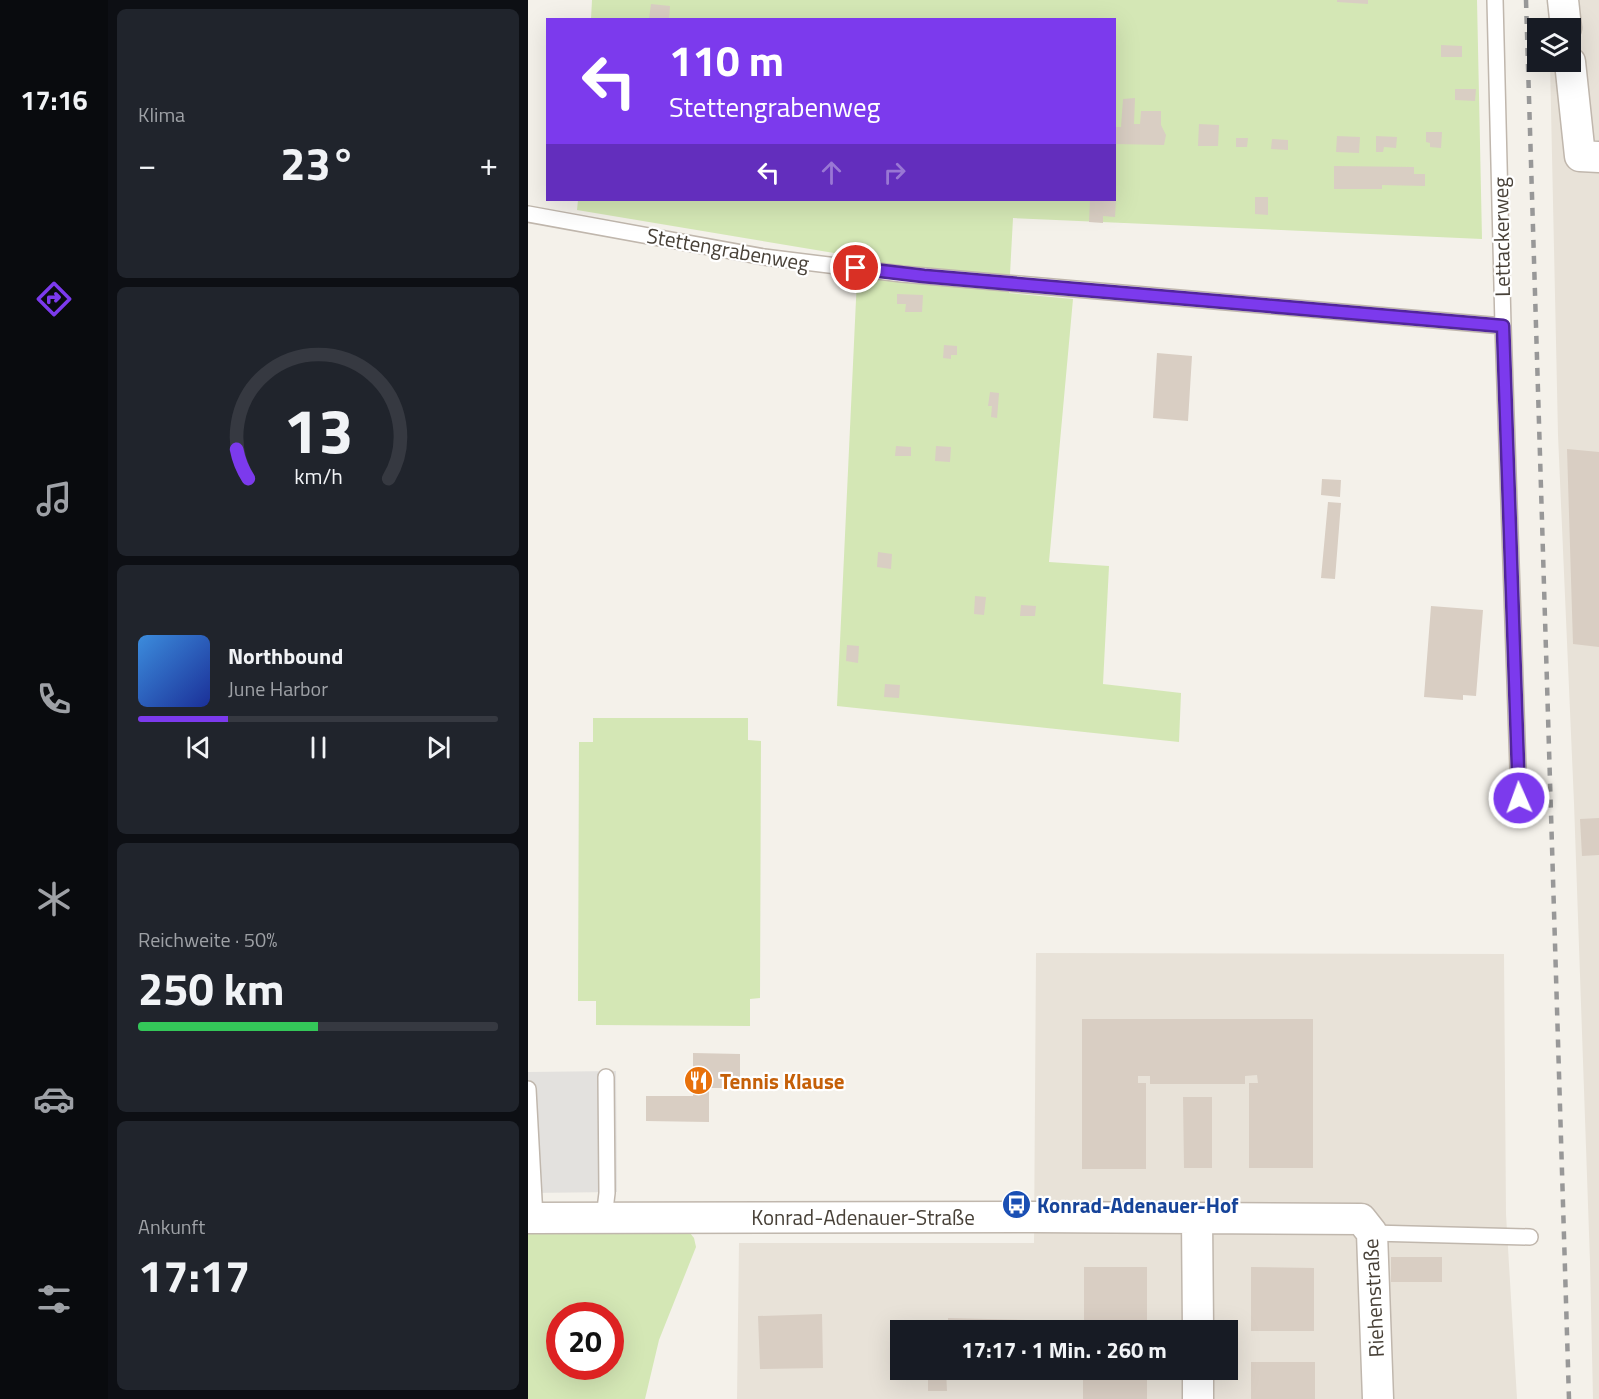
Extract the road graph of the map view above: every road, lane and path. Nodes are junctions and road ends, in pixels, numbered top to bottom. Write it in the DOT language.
graph roads {
  1 [pos="1495,0"];
  2 [pos="1563,0"];
  3 [pos="1565,18"];
  4 [pos="1571,72"];
  5 [pos="1599,157"];
  6 [pos="528,214"];
  7 [pos="1503,326"];
  8 [pos="1519,798"];
  9 [pos="606,1077"];
  10 [pos="528,1089"];
  11 [pos="532,1218"];
  12 [pos="604,1218"];
  13 [pos="1197,1218"];
  14 [pos="1372,1233"];
  15 [pos="1530,1237"];
  16 [pos="1198,1320"];
  17 [pos="1198,1380"];
  18 [pos="1198,1399"];
  19 [pos="1378,1399"];
  1 -- 7 [label="lane, Lettackerweg"];
  2 -- 3 [label="street"];
  4 -- 5 [label="street"];
  6 -- 7 [label="lane, Stettengrabenweg"];
  7 -- 8 [label="lane, Lettackerweg"];
  9 -- 12 [label="lane"];
  10 -- 11 [label="lane"];
  11 -- 12 [label="street, Konrad-Adenauer-Straße"];
  12 -- 13 [label="street, Konrad-Adenauer-Straße"];
  13 -- 14 [label="street, Riehenstraße"];
  13 -- 16 [label="street"];
  14 -- 15 [label="lane"];
  14 -- 19 [label="street, Riehenstraße"];
  17 -- 18 [label="street"];
}
